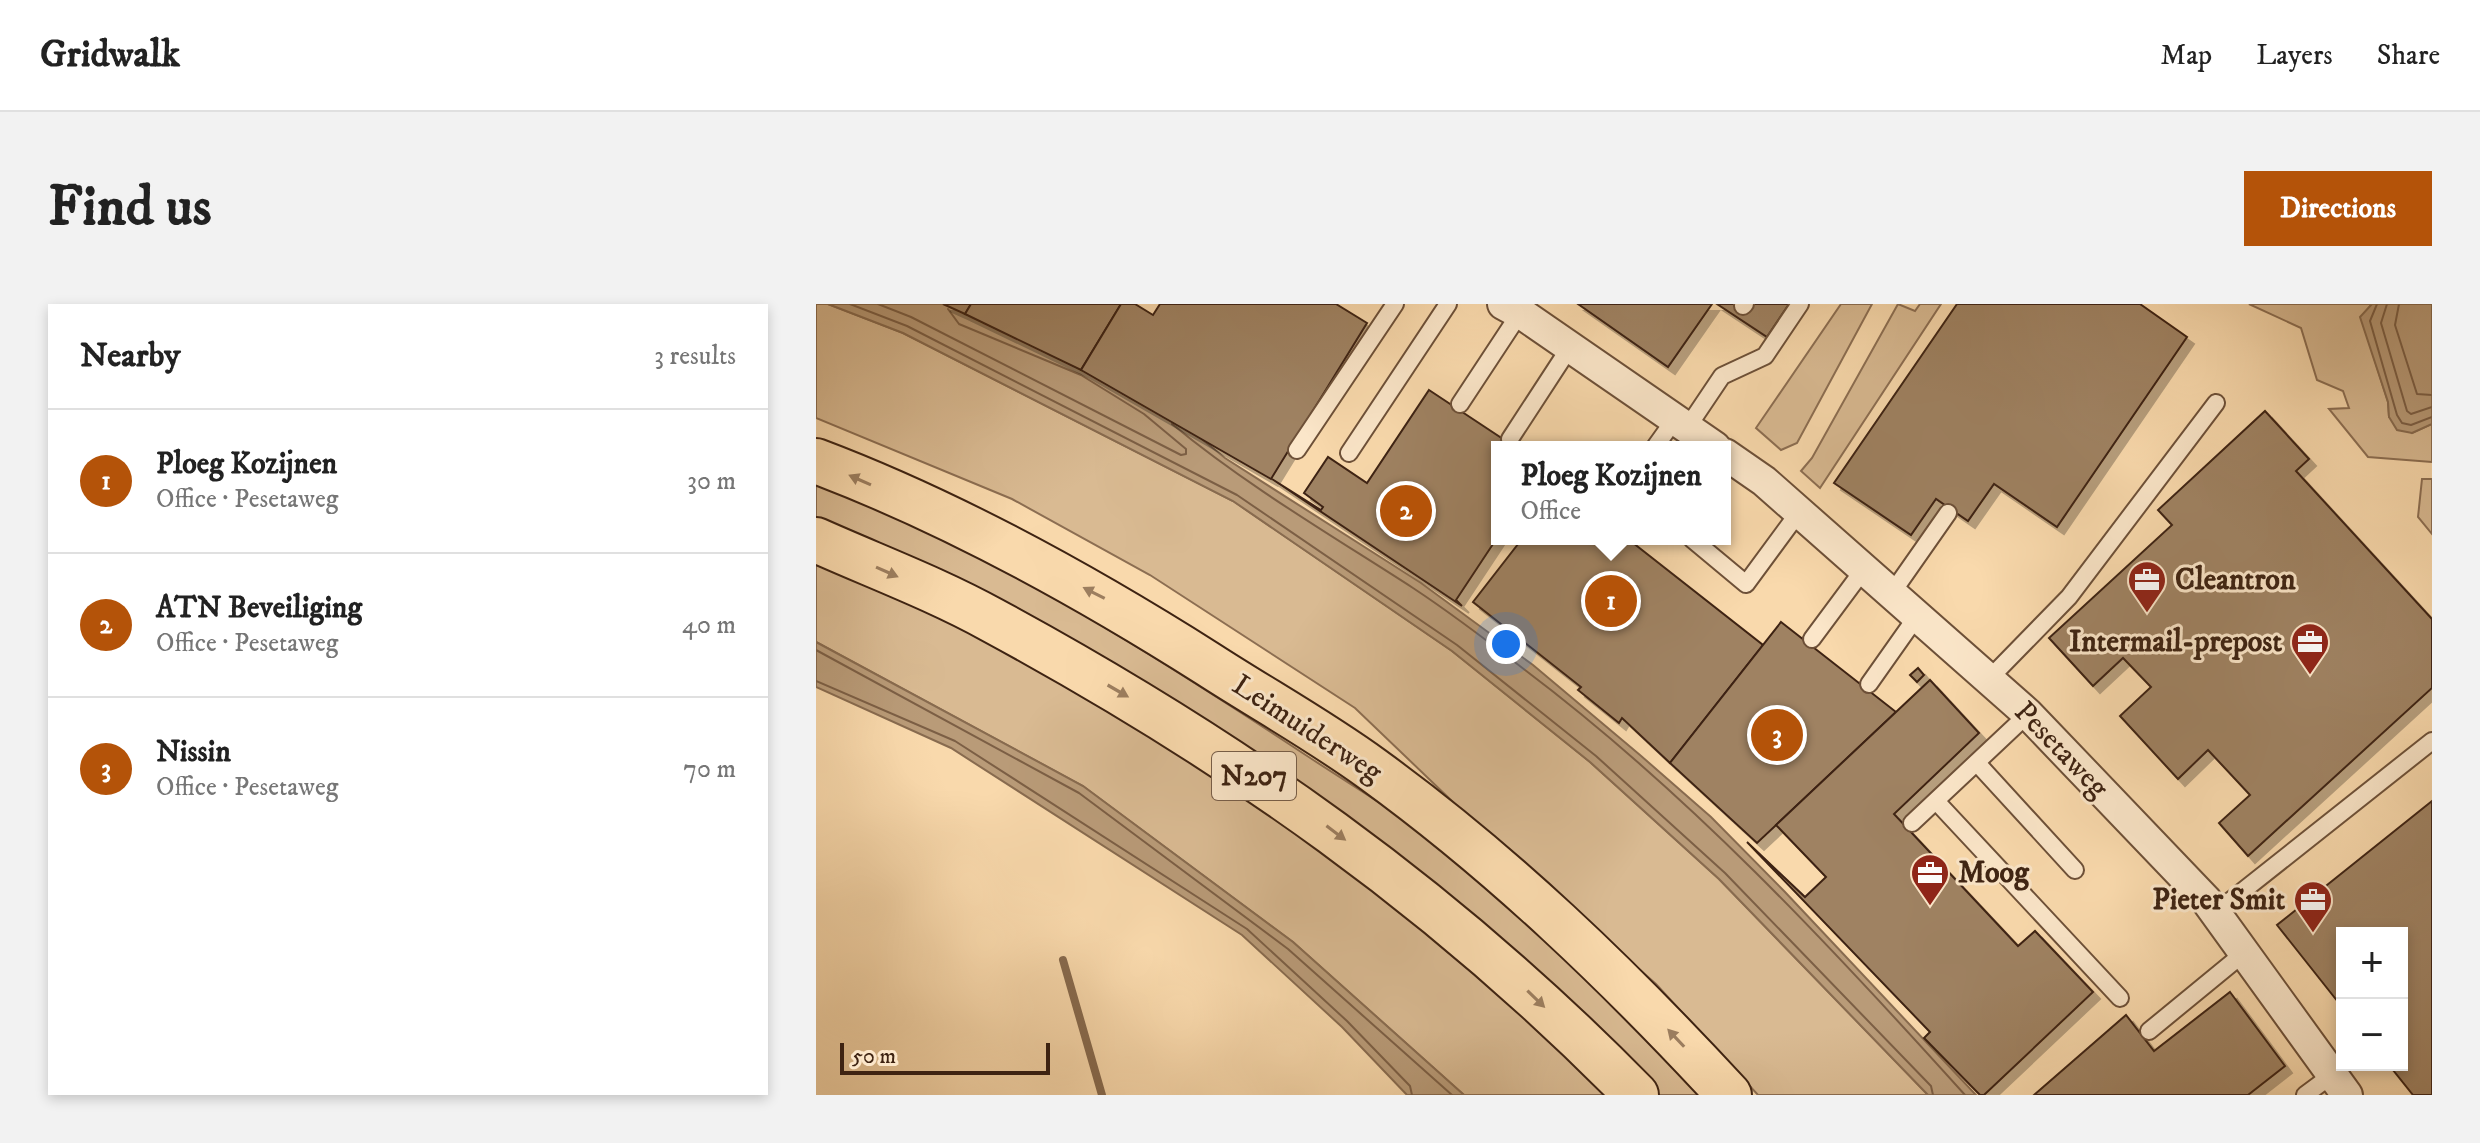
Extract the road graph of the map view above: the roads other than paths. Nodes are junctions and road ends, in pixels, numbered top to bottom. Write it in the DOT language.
graph roads {
  1 [pos="1395,304"];
  2 [pos="1448,304"];
  3 [pos="1800,304"];
  4 [pos="1508,306"];
  5 [pos="1570,347"];
  6 [pos="2216,403"];
  7 [pos="1460,404"];
  8 [pos="1681,424"];
  9 [pos="1510,439"];
  10 [pos="1662,441"];
  11 [pos="1706,441"];
  12 [pos="1297,450"];
  13 [pos="1349,453"];
  14 [pos="1731,458"];
  15 [pos="816,461"];
  16 [pos="1799,512"];
  17 [pos="1948,513"];
  18 [pos="816,540"];
  19 [pos="1699,545"];
  20 [pos="1864,569"];
  21 [pos="1892,593"];
  22 [pos="1917,616"];
  23 [pos="1812,639"];
  24 [pos="1989,679"];
  25 [pos="1869,684"];
  26 [pos="2028,714"];
  27 [pos="2432,741"];
  28 [pos="1977,763"];
  29 [pos="1936,801"];
  30 [pos="1912,823"];
  31 [pos="2075,870"];
  32 [pos="2215,913"];
  33 [pos="2244,953"];
  34 [pos="2120,998"];
  35 [pos="2149,1031"];
  36 [pos="2339,1085"];
  37 [pos="1636,1095"];
  38 [pos="1729,1095"];
  39 [pos="2305,1095"];
  1 -- 12 [label="lane"];
  2 -- 13 [label="lane"];
  3 -- 8 [label="lane"];
  4 -- 5 [label="street"];
  4 -- 7 [label="lane"];
  5 -- 8 [label="street"];
  5 -- 9 [label="lane"];
  6 -- 24 [label="lane"];
  8 -- 10 [label="lane"];
  8 -- 11 [label="street"];
  14 -- 16 [label="street, Pesetaweg"];
  38 -- 15 [label="main road, Leimuiderweg / N207, one-way"];
  16 -- 19 [label="lane"];
  16 -- 20 [label="street, Pesetaweg"];
  17 -- 21 [label="lane"];
  18 -- 37 [label="main road, N207, one-way"];
  20 -- 21 [label="street, Pesetaweg"];
  20 -- 23 [label="lane"];
  21 -- 22 [label="street, Pesetaweg"];
  22 -- 24 [label="street, Pesetaweg"];
  22 -- 25 [label="lane"];
  24 -- 26 [label="street, Pesetaweg"];
  26 -- 28 [label="lane"];
  26 -- 32 [label="street, Pesetaweg"];
  27 -- 32 [label="lane"];
  28 -- 29 [label="lane"];
  28 -- 31 [label="lane"];
  29 -- 30 [label="lane"];
  29 -- 34 [label="lane"];
  32 -- 33 [label="street, Pesetaweg"];
  33 -- 35 [label="lane"];
  33 -- 36 [label="street, Pesetaweg"];
  36 -- 39 [label="lane"];
}
